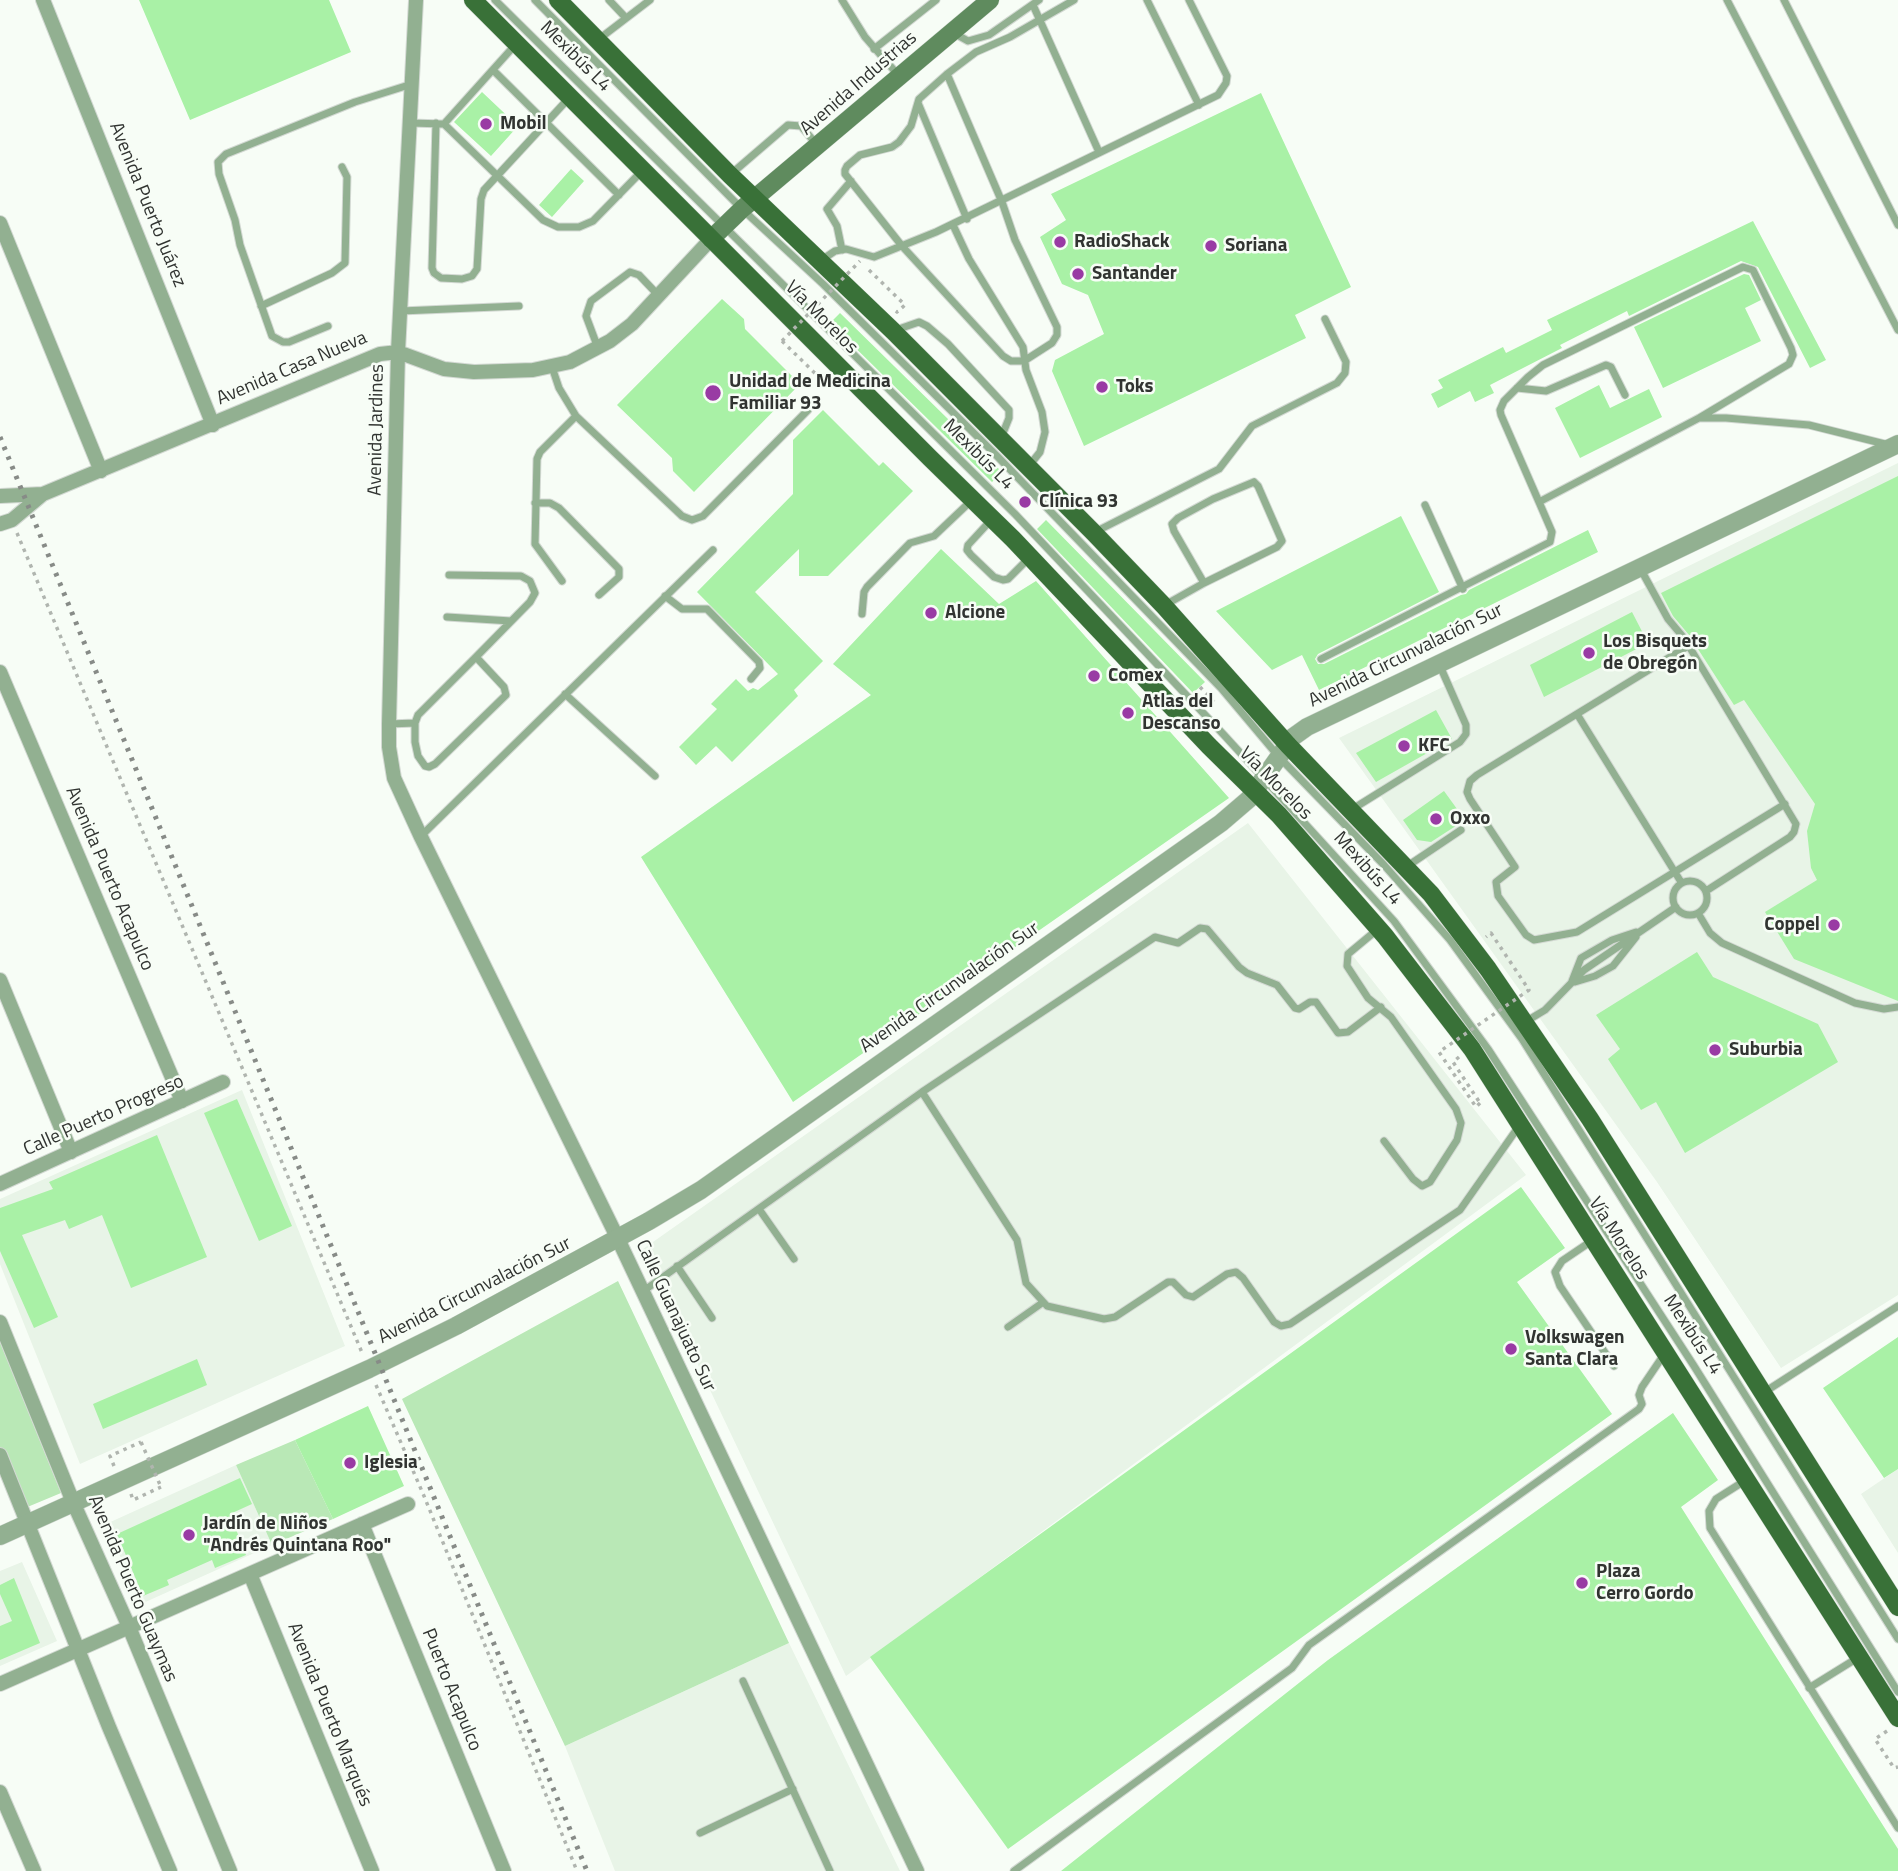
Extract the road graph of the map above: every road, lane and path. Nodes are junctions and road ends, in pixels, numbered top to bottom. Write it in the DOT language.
graph roads {
  1 [pos="43,0"];
  2 [pos="416,0"];
  3 [pos="473,0"];
  4 [pos="495,0"];
  5 [pos="534,0"];
  6 [pos="558,0"];
  7 [pos="609,0"];
  8 [pos="650,0"];
  9 [pos="842,0"];
  10 [pos="936,0"];
  11 [pos="990,0"];
  12 [pos="1072,0"];
  13 [pos="1147,0"];
  14 [pos="1189,0"];
  15 [pos="1727,0"];
  16 [pos="1784,0"];
  17 [pos="1036,3"];
  18 [pos="626,18"];
  19 [pos="1039,19"];
  20 [pos="952,32"];
  21 [pos="598,40"];
  22 [pos="516,44"];
  23 [pos="874,49"];
  24 [pos="493,70"];
  25 [pos="947,74"];
  26 [pos="899,77"];
  27 [pos="412,84"];
  28 [pos="569,98"];
  29 [pos="917,103"];
  30 [pos="1199,104"];
  31 [pos="547,122"];
  32 [pos="411,123"];
  33 [pos="440,124"];
  34 [pos="818,146"];
  35 [pos="1099,152"];
  36 [pos="342,167"];
  37 [pos="642,171"];
  38 [pos="495,175"];
  39 [pos="730,175"];
  40 [pos="851,181"];
  41 [pos="620,195"];
  42 [pos="1002,202"];
  43 [pos="748,204"];
  44 [pos="967,219"];
  45 [pos="0,223"];
  46 [pos="953,225"];
  47 [pos="1898,225"];
  48 [pos="718,233"];
  49 [pos="902,246"];
  50 [pos="842,250"];
  51 [pos="819,261"];
  52 [pos="660,296"];
  53 [pos="888,303"];
  54 [pos="261,306"];
  55 [pos="519,306"];
  56 [pos="399,311"];
  57 [pos="1325,319"];
  58 [pos="328,326"];
  59 [pos="1898,330"];
  60 [pos="893,331"];
  61 [pos="782,341"];
  62 [pos="598,348"];
  63 [pos="398,352"];
  64 [pos="1024,361"];
  65 [pos="552,367"];
  66 [pos="1517,388"];
  67 [pos="1625,395"];
  68 [pos="807,410"];
  69 [pos="576,416"];
  70 [pos="1699,418"];
  71 [pos="213,425"];
  72 [pos="1001,438"];
  73 [pos="1895,445"];
  74 [pos="1029,466"];
  75 [pos="101,471"];
  76 [pos="1,493"];
  77 [pos="43,494"];
  78 [pos="973,500"];
  79 [pos="1539,502"];
  80 [pos="535,503"];
  81 [pos="1425,505"];
  82 [pos="992,519"];
  83 [pos="6,522"];
  84 [pos="1094,533"];
  85 [pos="713,550"];
  86 [pos="1030,557"];
  87 [pos="1639,566"];
  88 [pos="449,575"];
  89 [pos="562,580"];
  90 [pos="1204,583"];
  91 [pos="1463,589"];
  92 [pos="600,595"];
  93 [pos="665,596"];
  94 [pos="1164,606"];
  95 [pos="862,614"];
  96 [pos="447,617"];
  97 [pos="511,621"];
  98 [pos="1688,646"];
  99 [pos="475,657"];
  100 [pos="1321,659"];
  101 [pos="1439,664"];
  102 [pos="0,672"];
  103 [pos="751,679"];
  104 [pos="565,694"];
  105 [pos="1577,714"];
  106 [pos="415,723"];
  107 [pos="389,724"];
  108 [pos="1283,751"];
  109 [pos="655,776"];
  110 [pos="394,778"];
  111 [pos="1260,786"];
  112 [pos="1785,804"];
  113 [pos="1351,810"];
  114 [pos="1461,830"];
  115 [pos="421,837"];
  116 [pos="1406,867"];
  117 [pos="1675,873"];
  118 [pos="1681,882"];
  119 [pos="1706,891"];
  120 [pos="1676,907"];
  121 [pos="1698,913"];
  122 [pos="1378,928"];
  123 [pos="1640,931"];
  124 [pos="1486,937"];
  125 [pos="0,979"];
  126 [pos="1571,983"];
  127 [pos="1381,1007"];
  128 [pos="1898,1007"];
  129 [pos="1525,1022"];
  130 [pos="223,1082"];
  131 [pos="922,1092"];
  132 [pos="182,1101"];
  133 [pos="1480,1102"];
  134 [pos="1520,1125"];
  135 [pos="1384,1141"];
  136 [pos="71,1152"];
  137 [pos="0,1184"];
  138 [pos="759,1209"];
  139 [pos="618,1239"];
  140 [pos="1593,1239"];
  141 [pos="794,1259"];
  142 [pos="677,1266"];
  143 [pos="642,1292"];
  144 [pos="1042,1303"];
  145 [pos="1898,1306"];
  146 [pos="712,1318"];
  147 [pos="1008,1327"];
  148 [pos="1,1330"];
  149 [pos="1665,1352"];
  150 [pos="1614,1366"];
  151 [pos="369,1369"];
  152 [pos="1762,1394"];
  153 [pos="0,1455"];
  154 [pos="110,1456"];
  155 [pos="1747,1480"];
  156 [pos="133,1500"];
  157 [pos="73,1502"];
  158 [pos="408,1504"];
  159 [pos="28,1524"];
  160 [pos="362,1524"];
  161 [pos="0,1536"];
  162 [pos="250,1574"];
  163 [pos="1898,1607"];
  164 [pos="129,1627"];
  165 [pos="1898,1639"];
  166 [pos="79,1649"];
  167 [pos="1859,1657"];
  168 [pos="743,1681"];
  169 [pos="0,1684"];
  170 [pos="1809,1688"];
  171 [pos="1898,1692"];
  172 [pos="1898,1718"];
  173 [pos="1875,1739"];
  174 [pos="1898,1767"];
  175 [pos="793,1789"];
  176 [pos="0,1792"];
  177 [pos="1898,1828"];
  178 [pos="700,1833"];
  179 [pos="34,1871"];
  180 [pos="170,1871"];
  181 [pos="230,1871"];
  182 [pos="372,1871"];
  183 [pos="505,1871"];
  184 [pos="577,1871"];
  185 [pos="831,1871"];
  186 [pos="917,1871"];
  187 [pos="1014,1871"];
  1 -- 71 [label="street, Avenida Puerto Juárez"];
  2 -- 27 [label="street, Avenida Jardines"];
  3 -- 22 [label="main road, Vía Morelos"];
  4 -- 48 [label="lane, Mexibús L4"];
  5 -- 43 [label="lane, Mexibús L4"];
  6 -- 21 [label="main road, Vía Morelos"];
  7 -- 18 [label="lane"];
  8 -- 18 [label="lane"];
  9 -- 23 [label="lane"];
  10 -- 23 [label="lane"];
  11 -- 20 [label="main road, Avenida Industrias"];
  12 -- 19 [label="lane"];
  13 -- 30 [label="lane"];
  14 -- 30 [label="lane"];
  15 -- 59 [label="lane"];
  16 -- 47 [label="lane"];
  17 -- 19 [label="lane"];
  17 -- 20 [label="lane"];
  18 -- 21 [label="lane"];
  19 -- 25 [label="lane"];
  19 -- 35 [label="lane"];
  20 -- 26 [label="main road, Avenida Industrias"];
  21 -- 39 [label="main road, Vía Morelos"];
  22 -- 24 [label="lane"];
  22 -- 28 [label="main road, Vía Morelos"];
  23 -- 26 [label="lane"];
  24 -- 31 [label="lane"];
  24 -- 33 [label="lane"];
  25 -- 29 [label="lane"];
  25 -- 42 [label="lane"];
  26 -- 34 [label="main road, Avenida Industrias"];
  27 -- 32 [label="street, Avenida Jardines"];
  27 -- 54 [label="lane"];
  28 -- 31 [label="lane"];
  28 -- 37 [label="main road, Vía Morelos"];
  29 -- 40 [label="lane"];
  29 -- 44 [label="lane"];
  30 -- 35 [label="lane"];
  31 -- 38 [label="lane"];
  31 -- 41 [label="lane"];
  32 -- 33 [label="lane"];
  32 -- 56 [label="street, Avenida Jardines"];
  33 -- 38 [label="lane"];
  33 -- 38 [label="lane"];
  34 -- 39 [label="lane"];
  34 -- 43 [label="main road, Avenida Industrias"];
  35 -- 42 [label="lane"];
  36 -- 54 [label="lane"];
  37 -- 41 [label="lane"];
  37 -- 48 [label="main road, Vía Morelos"];
  38 -- 41 [label="lane"];
  39 -- 43 [label="main road, Vía Morelos"];
  40 -- 49 [label="lane"];
  40 -- 50 [label="lane"];
  42 -- 44 [label="lane"];
  42 -- 64 [label="lane"];
  43 -- 48 [label="main road, Avenida Casa Nueva"];
  43 -- 51 [label="main road, Vía Morelos"];
  43 -- 108 [label="lane, Mexibús L4"];
  44 -- 46 [label="lane"];
  45 -- 75 [label="street"];
  46 -- 49 [label="lane"];
  46 -- 64 [label="lane"];
  48 -- 52 [label="street, Avenida Casa Nueva"];
  48 -- 78 [label="main road, Vía Morelos"];
  48 -- 111 [label="lane, Mexibús L4"];
  49 -- 50 [label="lane"];
  49 -- 64 [label="lane"];
  50 -- 51 [label="lane"];
  51 -- 60 [label="main road, Vía Morelos"];
  52 -- 62 [label="street, Avenida Casa Nueva"];
  52 -- 62 [label="lane"];
  53 -- 61 [label="path, bridge"];
  54 -- 58 [label="lane"];
  55 -- 56 [label="lane"];
  56 -- 63 [label="street, Avenida Jardines"];
  57 -- 84 [label="lane"];
  60 -- 72 [label="main road, Vía Morelos"];
  60 -- 72 [label="lane"];
  62 -- 65 [label="street, Avenida Casa Nueva"];
  63 -- 65 [label="street, Avenida Casa Nueva"];
  63 -- 71 [label="street, Avenida Casa Nueva"];
  63 -- 107 [label="street, Avenida Jardines"];
  64 -- 74 [label="lane"];
  65 -- 69 [label="lane"];
  66 -- 67 [label="lane"];
  66 -- 70 [label="lane"];
  66 -- 79 [label="lane"];
  68 -- 69 [label="lane"];
  69 -- 80 [label="lane"];
  70 -- 73 [label="lane"];
  70 -- 79 [label="lane"];
  71 -- 75 [label="street, Avenida Casa Nueva"];
  72 -- 74 [label="main road, Vía Morelos"];
  73 -- 87 [label="street, Avenida Circunvalación Sur"];
  74 -- 84 [label="main road, Vía Morelos"];
  75 -- 77 [label="street, Avenida Casa Nueva"];
  76 -- 77 [label="street, Avenida Casa Nueva"];
  76 -- 83 [label="street"];
  77 -- 83 [label="street, Avenida Casa Nueva"];
  78 -- 82 [label="main road, Vía Morelos"];
  78 -- 95 [label="lane"];
  79 -- 91 [label="lane"];
  80 -- 89 [label="lane"];
  80 -- 92 [label="lane"];
  81 -- 91 [label="lane"];
  82 -- 86 [label="main road, Vía Morelos"];
  82 -- 86 [label="lane"];
  83 -- 151 [label="path"];
  84 -- 94 [label="main road, Vía Morelos"];
  85 -- 93 [label="lane"];
  86 -- 111 [label="main road, Vía Morelos"];
  87 -- 98 [label="lane"];
  87 -- 101 [label="street, Avenida Circunvalación Sur"];
  88 -- 97 [label="lane"];
  90 -- 90 [label="lane"];
  90 -- 94 [label="lane"];
  91 -- 100 [label="lane"];
  93 -- 103 [label="lane"];
  93 -- 104 [label="lane"];
  94 -- 108 [label="main road, Vía Morelos"];
  96 -- 97 [label="lane"];
  97 -- 99 [label="lane"];
  98 -- 105 [label="lane"];
  98 -- 112 [label="lane"];
  99 -- 106 [label="lane"];
  99 -- 106 [label="lane"];
  101 -- 108 [label="street, Avenida Circunvalación Sur"];
  101 -- 113 [label="lane"];
  102 -- 132 [label="street, Avenida Puerto Acapulco"];
  104 -- 109 [label="lane"];
  104 -- 115 [label="lane"];
  105 -- 117 [label="lane"];
  105 -- 117 [label="lane"];
  106 -- 107 [label="lane"];
  107 -- 110 [label="street, Avenida Jardines"];
  108 -- 111 [label="street, Avenida Circunvalación Sur"];
  108 -- 113 [label="main road, Vía Morelos"];
  108 -- 165 [label="lane, Mexibús L4"];
  110 -- 115 [label="street, Calle Guanajuato Sur"];
  111 -- 122 [label="main road, Vía Morelos"];
  111 -- 139 [label="street, Avenida Circunvalación Sur"];
  111 -- 171 [label="lane, Mexibús L4"];
  112 -- 117 [label="lane"];
  112 -- 119 [label="lane"];
  113 -- 116 [label="main road, Vía Morelos"];
  114 -- 116 [label="lane"];
  115 -- 139 [label="street, Calle Guanajuato Sur"];
  116 -- 129 [label="main road, Vía Morelos"];
  117 -- 118 [label="lane"];
  118 -- 119 [label="lane"];
  118 -- 120 [label="lane"];
  119 -- 121 [label="lane"];
  120 -- 121 [label="lane"];
  120 -- 123 [label="lane"];
  121 -- 128 [label="lane"];
  122 -- 127 [label="lane"];
  122 -- 134 [label="main road, Vía Morelos"];
  123 -- 126 [label="lane"];
  123 -- 126 [label="lane"];
  124 -- 133 [label="path, bridge"];
  125 -- 136 [label="street"];
  126 -- 129 [label="lane"];
  127 -- 131 [label="lane"];
  127 -- 135 [label="lane"];
  129 -- 152 [label="main road, Vía Morelos"];
  130 -- 132 [label="street, Calle Puerto Progreso"];
  131 -- 138 [label="lane"];
  131 -- 144 [label="lane"];
  132 -- 136 [label="street, Calle Puerto Progreso"];
  134 -- 140 [label="main road, Vía Morelos"];
  134 -- 144 [label="lane"];
  136 -- 137 [label="street, Calle Puerto Progreso"];
  138 -- 141 [label="lane"];
  138 -- 142 [label="lane"];
  139 -- 143 [label="street, Calle Guanajuato Sur"];
  139 -- 151 [label="street, Avenida Circunvalación Sur"];
  140 -- 149 [label="main road, Vía Morelos"];
  140 -- 150 [label="lane"];
  142 -- 143 [label="lane"];
  142 -- 146 [label="lane"];
  143 -- 186 [label="street, Calle Guanajuato Sur"];
  144 -- 147 [label="lane"];
  145 -- 152 [label="lane"];
  148 -- 157 [label="street, Avenida Puerto Guaymas"];
  149 -- 155 [label="main road, Vía Morelos"];
  149 -- 187 [label="lane"];
  151 -- 157 [label="street, Avenida Circunvalación Sur"];
  151 -- 184 [label="path"];
  152 -- 163 [label="main road, Vía Morelos"];
  153 -- 159 [label="street"];
  154 -- 156 [label="path, bridge"];
  155 -- 167 [label="main road, Vía Morelos"];
  155 -- 170 [label="lane"];
  157 -- 159 [label="street, Avenida Circunvalación Sur"];
  157 -- 164 [label="street, Avenida Puerto Guaymas"];
  158 -- 160 [label="street"];
  159 -- 161 [label="street, Avenida Circunvalación Sur"];
  159 -- 166 [label="street"];
  160 -- 162 [label="street"];
  160 -- 183 [label="street, Puerto Acapulco"];
  162 -- 164 [label="street"];
  162 -- 182 [label="street, Avenida Puerto Marqués"];
  164 -- 166 [label="street"];
  164 -- 181 [label="street, Avenida Puerto Guaymas"];
  166 -- 169 [label="street"];
  166 -- 180 [label="street"];
  167 -- 170 [label="lane"];
  167 -- 172 [label="main road, Vía Morelos"];
  168 -- 175 [label="lane"];
  170 -- 177 [label="lane"];
  173 -- 174 [label="path"];
  175 -- 178 [label="lane"];
  175 -- 185 [label="lane"];
  176 -- 179 [label="street"];
}
